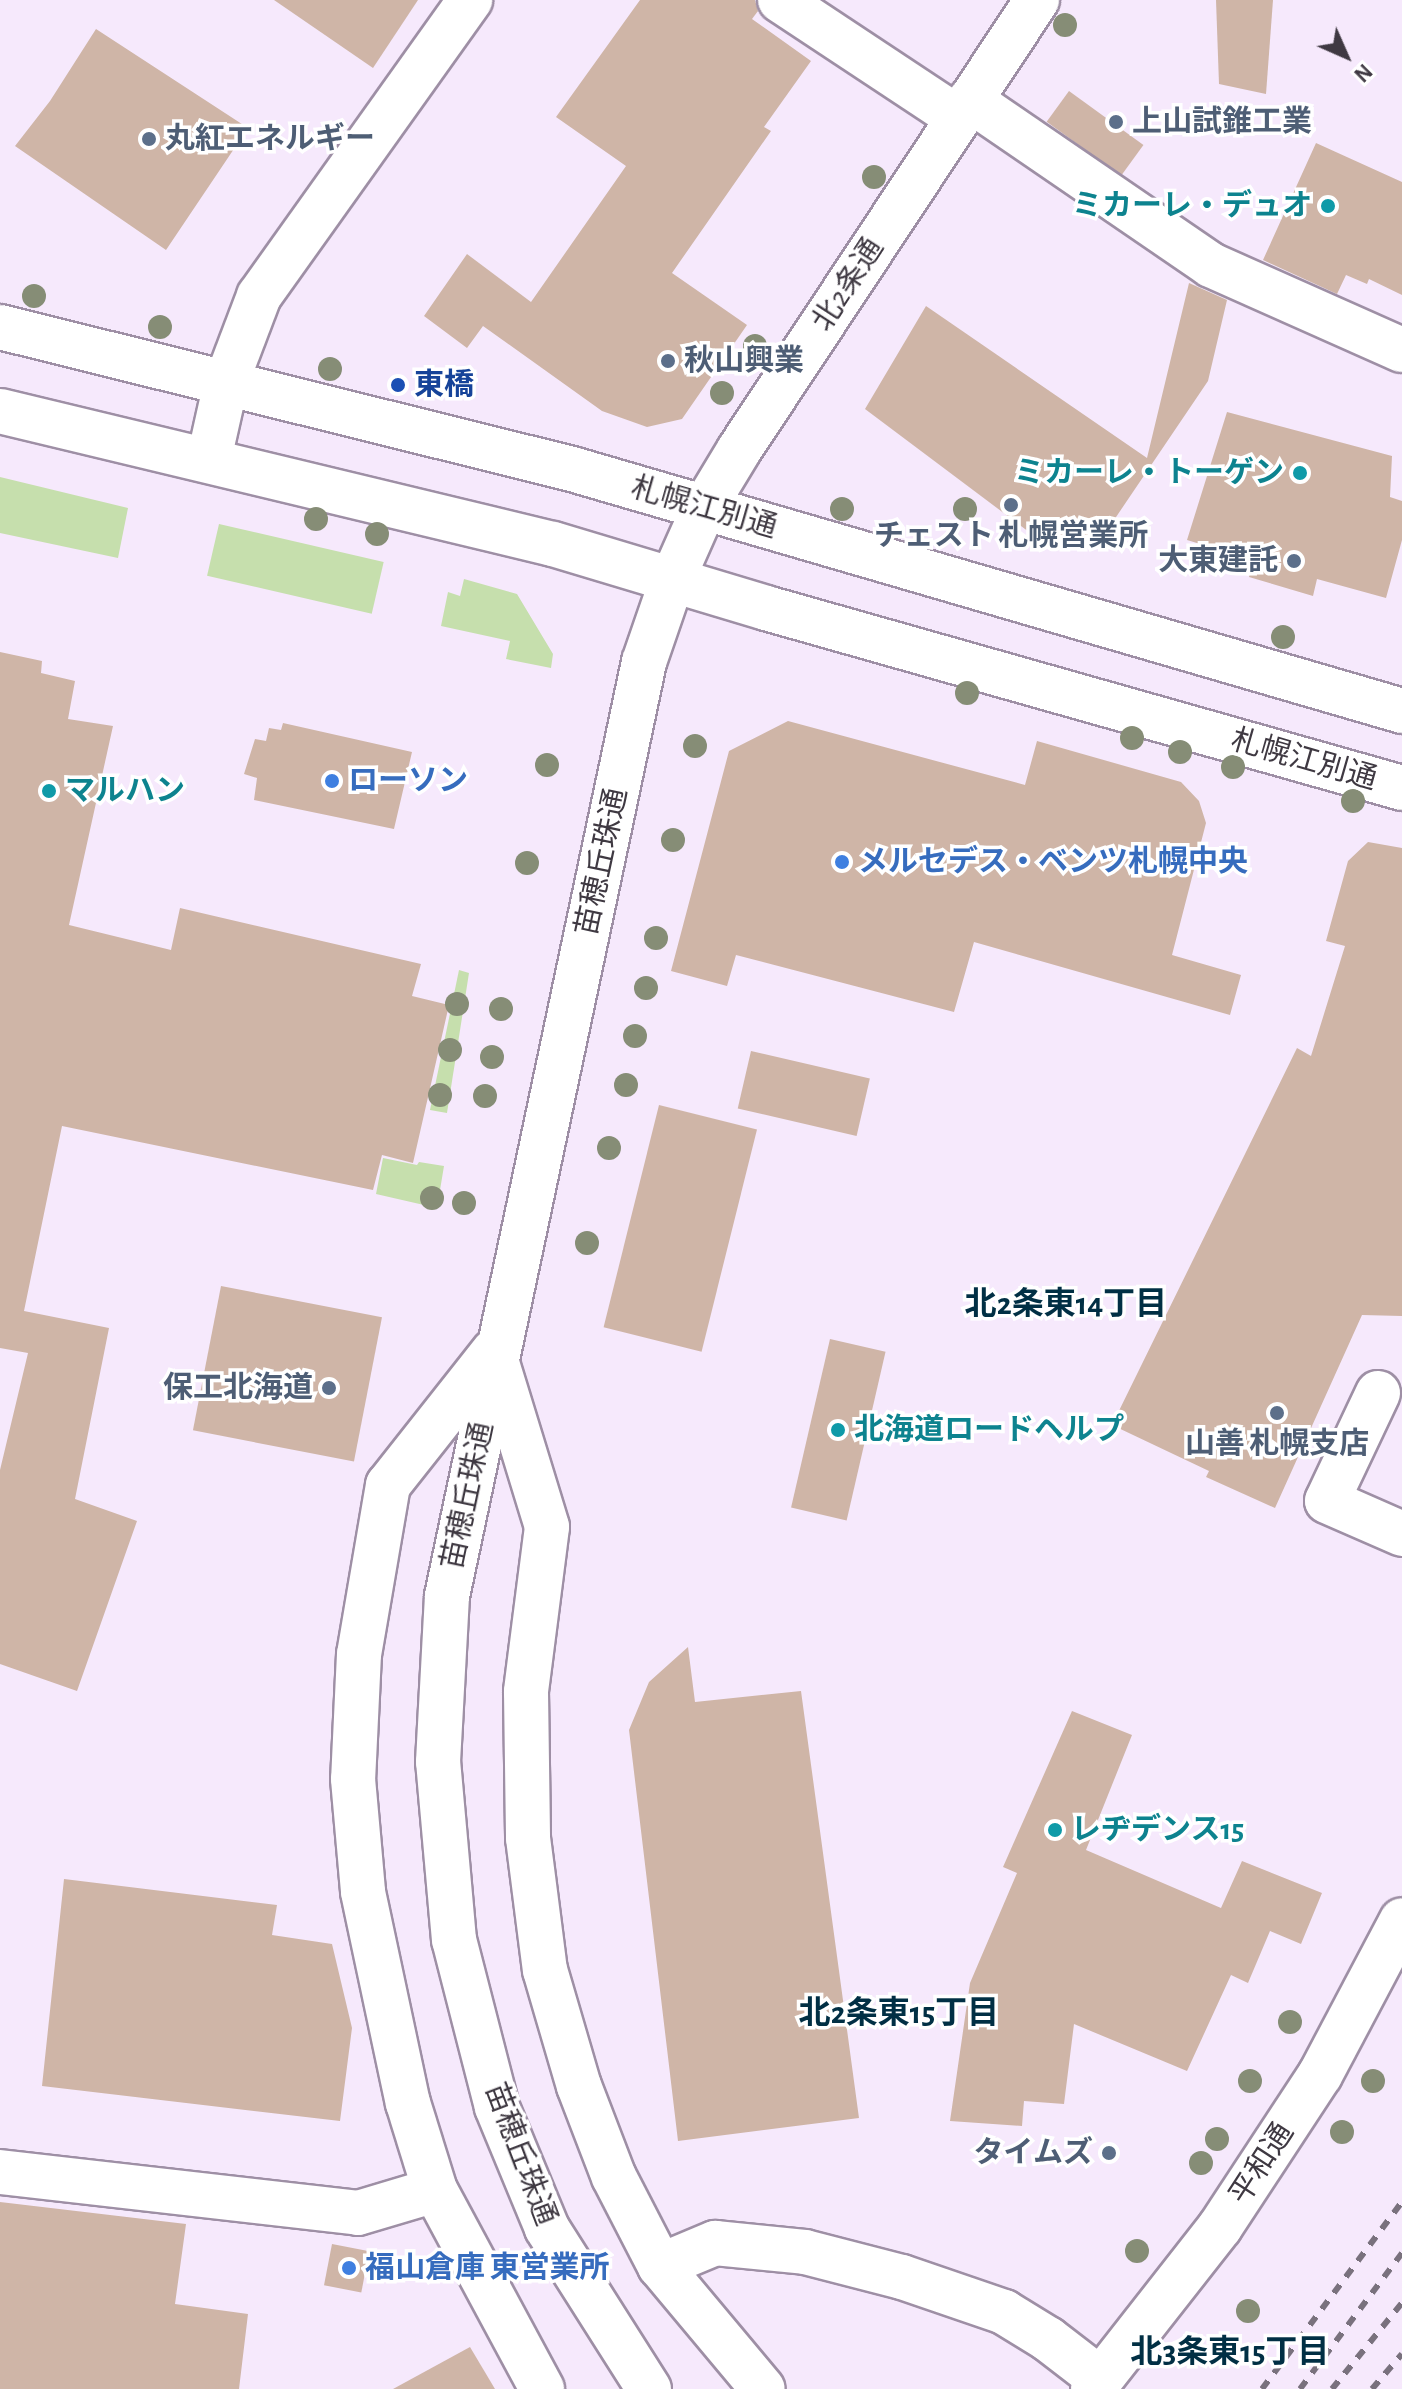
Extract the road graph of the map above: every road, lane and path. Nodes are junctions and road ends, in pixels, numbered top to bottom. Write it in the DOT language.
graph roads {
  1 [pos="470,0"];
  2 [pos="780,0"];
  3 [pos="1037,0"];
  4 [pos="964,109"];
  5 [pos="0,327"];
  6 [pos="1402,350"];
  7 [pos="226,383"];
  8 [pos="0,411"];
  9 [pos="209,459"];
  10 [pos="704,508"];
  11 [pos="673,578"];
  12 [pos="1402,711"];
  13 [pos="1402,788"];
  14 [pos="497,1353"];
  15 [pos="1378,1393"];
  16 [pos="1402,1534"];
  17 [pos="1402,1920"];
  18 [pos="0,2172"];
  19 [pos="435,2190"];
  20 [pos="660,2266"];
  21 [pos="1096,2384"];
  22 [pos="542,2389"];
  23 [pos="649,2389"];
  24 [pos="763,2389"];
  1 -- 7 [label="street"];
  2 -- 4 [label="street"];
  3 -- 4 [label="street, 北2条通"];
  4 -- 6 [label="street"];
  4 -- 10 [label="street, 北2条通"];
  5 -- 7 [label="street, 札幌江別通"];
  7 -- 9 [label="street"];
  7 -- 10 [label="street, 札幌江別通"];
  8 -- 9 [label="street, 札幌江別通"];
  9 -- 11 [label="street, 札幌江別通"];
  10 -- 11 [label="street, 北2条通"];
  10 -- 12 [label="street, 札幌江別通"];
  11 -- 13 [label="street, 札幌江別通"];
  11 -- 14 [label="street, 苗穂丘珠通"];
  14 -- 19 [label="street"];
  14 -- 20 [label="street"];
  14 -- 23 [label="street, 苗穂丘珠通"];
  15 -- 16 [label="street"];
  17 -- 21 [label="street, 平和通"];
  18 -- 19 [label="street"];
  19 -- 22 [label="street"];
  20 -- 21 [label="street"];
  20 -- 24 [label="street"];
}
